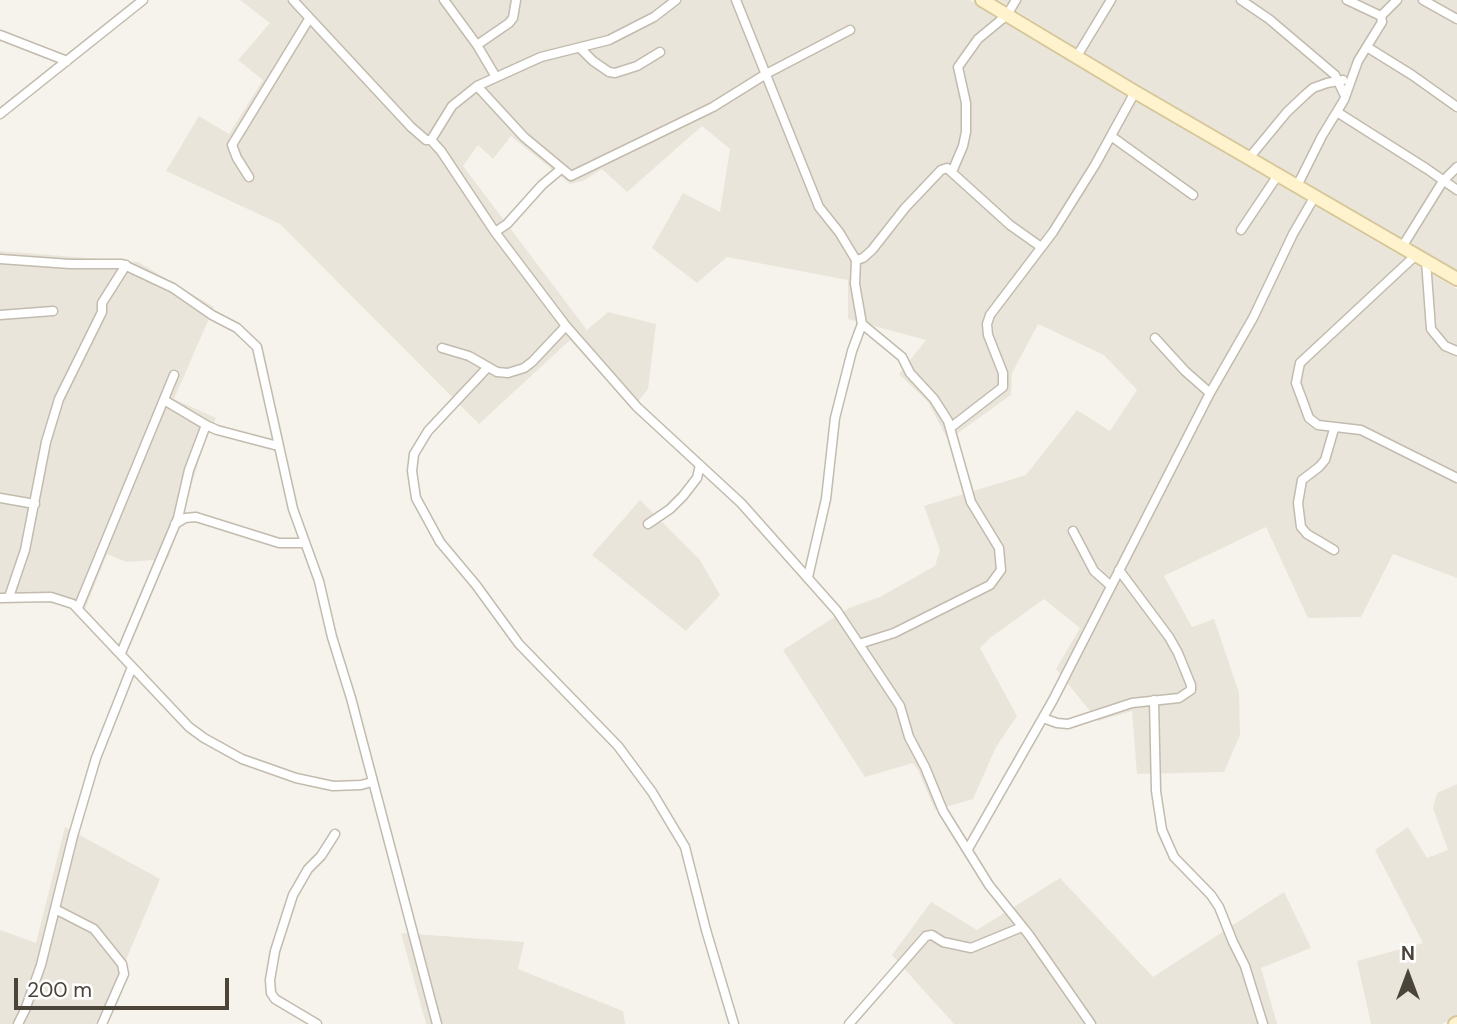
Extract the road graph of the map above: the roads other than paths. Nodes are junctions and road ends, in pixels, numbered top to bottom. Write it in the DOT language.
graph roads {
  1 [pos="143,0"];
  2 [pos="293,0"];
  3 [pos="444,0"];
  4 [pos="516,0"];
  5 [pos="676,0"];
  6 [pos="736,0"];
  7 [pos="982,0"];
  8 [pos="1016,0"];
  9 [pos="1111,0"];
  10 [pos="1241,0"];
  11 [pos="1347,0"];
  12 [pos="1397,0"];
  13 [pos="1423,0"];
  14 [pos="1007,15"];
  15 [pos="1381,16"];
  16 [pos="309,19"];
  17 [pos="1457,19"];
  18 [pos="850,30"];
  19 [pos="0,34"];
  20 [pos="477,45"];
  21 [pos="1367,47"];
  22 [pos="580,48"];
  23 [pos="660,52"];
  24 [pos="1077,56"];
  25 [pos="67,61"];
  26 [pos="766,74"];
  27 [pos="496,77"];
  28 [pos="1351,79"];
  29 [pos="1340,81"];
  30 [pos="477,86"];
  31 [pos="1135,92"];
  32 [pos="1345,96"];
  33 [pos="1457,107"];
  34 [pos="1337,112"];
  35 [pos="0,114"];
  36 [pos="1111,136"];
  37 [pos="431,140"];
  38 [pos="1249,159"];
  39 [pos="1457,167"];
  40 [pos="561,169"];
  41 [pos="952,172"];
  42 [pos="1278,175"];
  43 [pos="249,177"];
  44 [pos="1443,181"];
  45 [pos="1297,186"];
  46 [pos="1457,190"];
  47 [pos="1193,195"];
  48 [pos="1315,197"];
  49 [pos="1241,230"];
  50 [pos="495,232"];
  51 [pos="1041,247"];
  52 [pos="1402,247"];
  53 [pos="1421,258"];
  54 [pos="0,259"];
  55 [pos="856,260"];
  56 [pos="126,265"];
  57 [pos="1457,279"];
  58 [pos="53,312"];
  59 [pos="0,315"];
  60 [pos="862,324"];
  61 [pos="566,326"];
  62 [pos="1155,338"];
  63 [pos="442,348"];
  64 [pos="1457,351"];
  65 [pos="488,367"];
  66 [pos="174,375"];
  67 [pos="1210,393"];
  68 [pos="164,400"];
  69 [pos="205,425"];
  70 [pos="950,428"];
  71 [pos="1334,429"];
  72 [pos="278,446"];
  73 [pos="700,465"];
  74 [pos="1457,478"];
  75 [pos="0,498"];
  76 [pos="35,504"];
  77 [pos="175,524"];
  78 [pos="648,524"];
  79 [pos="1073,531"];
  80 [pos="306,543"];
  81 [pos="1334,550"];
  82 [pos="1119,570"];
  83 [pos="808,577"];
  84 [pos="1111,586"];
  85 [pos="5,598"];
  86 [pos="79,608"];
  87 [pos="859,645"];
  88 [pos="121,653"];
  89 [pos="132,667"];
  90 [pos="1154,700"];
  91 [pos="1042,718"];
  92 [pos="372,782"];
  93 [pos="335,834"];
  94 [pos="968,849"];
  95 [pos="55,909"];
  96 [pos="1022,927"];
  97 [pos="312,1023"];
  98 [pos="18,1024"];
  99 [pos="102,1024"];
  100 [pos="437,1024"];
  101 [pos="734,1024"];
  102 [pos="849,1024"];
  103 [pos="1091,1024"];
  104 [pos="1263,1024"];
  1 -- 25 [label="street"];
  2 -- 16 [label="street"];
  3 -- 20 [label="street"];
  4 -- 20 [label="street"];
  5 -- 22 [label="street"];
  6 -- 26 [label="street"];
  7 -- 14 [label="main road"];
  8 -- 14 [label="street"];
  9 -- 24 [label="street"];
  10 -- 29 [label="street"];
  11 -- 15 [label="street"];
  12 -- 15 [label="street"];
  13 -- 17 [label="street"];
  14 -- 24 [label="main road"];
  14 -- 41 [label="street"];
  15 -- 21 [label="street"];
  16 -- 37 [label="street"];
  16 -- 43 [label="street"];
  18 -- 26 [label="street"];
  19 -- 25 [label="street"];
  20 -- 27 [label="street"];
  21 -- 28 [label="street"];
  21 -- 33 [label="street"];
  22 -- 23 [label="street"];
  22 -- 27 [label="street"];
  24 -- 31 [label="main road"];
  25 -- 35 [label="street"];
  26 -- 40 [label="street"];
  26 -- 55 [label="street"];
  27 -- 30 [label="street"];
  28 -- 29 [label="street"];
  28 -- 32 [label="street"];
  29 -- 32 [label="street"];
  29 -- 38 [label="street"];
  30 -- 37 [label="street"];
  30 -- 40 [label="street"];
  31 -- 36 [label="street"];
  31 -- 38 [label="main road"];
  32 -- 34 [label="street"];
  34 -- 44 [label="street"];
  34 -- 45 [label="street"];
  36 -- 47 [label="street"];
  36 -- 51 [label="street"];
  37 -- 50 [label="street"];
  38 -- 42 [label="main road"];
  39 -- 44 [label="street"];
  40 -- 50 [label="street"];
  41 -- 51 [label="street"];
  41 -- 55 [label="street"];
  42 -- 45 [label="main road"];
  42 -- 49 [label="street"];
  44 -- 46 [label="street"];
  44 -- 52 [label="street"];
  45 -- 48 [label="main road"];
  48 -- 52 [label="main road"];
  48 -- 67 [label="street"];
  50 -- 61 [label="street"];
  51 -- 70 [label="street"];
  52 -- 53 [label="main road"];
  53 -- 57 [label="main road"];
  53 -- 64 [label="street"];
  53 -- 71 [label="street"];
  54 -- 56 [label="street"];
  55 -- 60 [label="street"];
  56 -- 72 [label="street"];
  56 -- 76 [label="street"];
  58 -- 59 [label="street"];
  60 -- 70 [label="street"];
  60 -- 83 [label="street"];
  61 -- 65 [label="street"];
  61 -- 73 [label="street"];
  62 -- 67 [label="street"];
  63 -- 65 [label="street"];
  65 -- 101 [label="street"];
  66 -- 68 [label="street"];
  67 -- 82 [label="street"];
  68 -- 69 [label="street"];
  68 -- 86 [label="street"];
  69 -- 72 [label="street"];
  69 -- 77 [label="street"];
  70 -- 87 [label="street"];
  71 -- 74 [label="street"];
  71 -- 81 [label="street"];
  72 -- 80 [label="street"];
  73 -- 78 [label="street"];
  73 -- 83 [label="street"];
  75 -- 76 [label="street"];
  76 -- 85 [label="street"];
  77 -- 80 [label="street"];
  77 -- 88 [label="street"];
  79 -- 84 [label="street"];
  80 -- 92 [label="street"];
  82 -- 84 [label="street"];
  82 -- 90 [label="street"];
  83 -- 87 [label="street"];
  84 -- 91 [label="street"];
  85 -- 86 [label="street"];
  86 -- 88 [label="street"];
  87 -- 94 [label="street"];
  88 -- 89 [label="street"];
  89 -- 92 [label="street"];
  89 -- 95 [label="street"];
  90 -- 91 [label="street"];
  90 -- 104 [label="street"];
  91 -- 94 [label="street"];
  92 -- 100 [label="street"];
  93 -- 97 [label="street"];
  94 -- 96 [label="street"];
  95 -- 98 [label="street"];
  95 -- 99 [label="street"];
  96 -- 102 [label="street"];
  96 -- 103 [label="street"];
}
